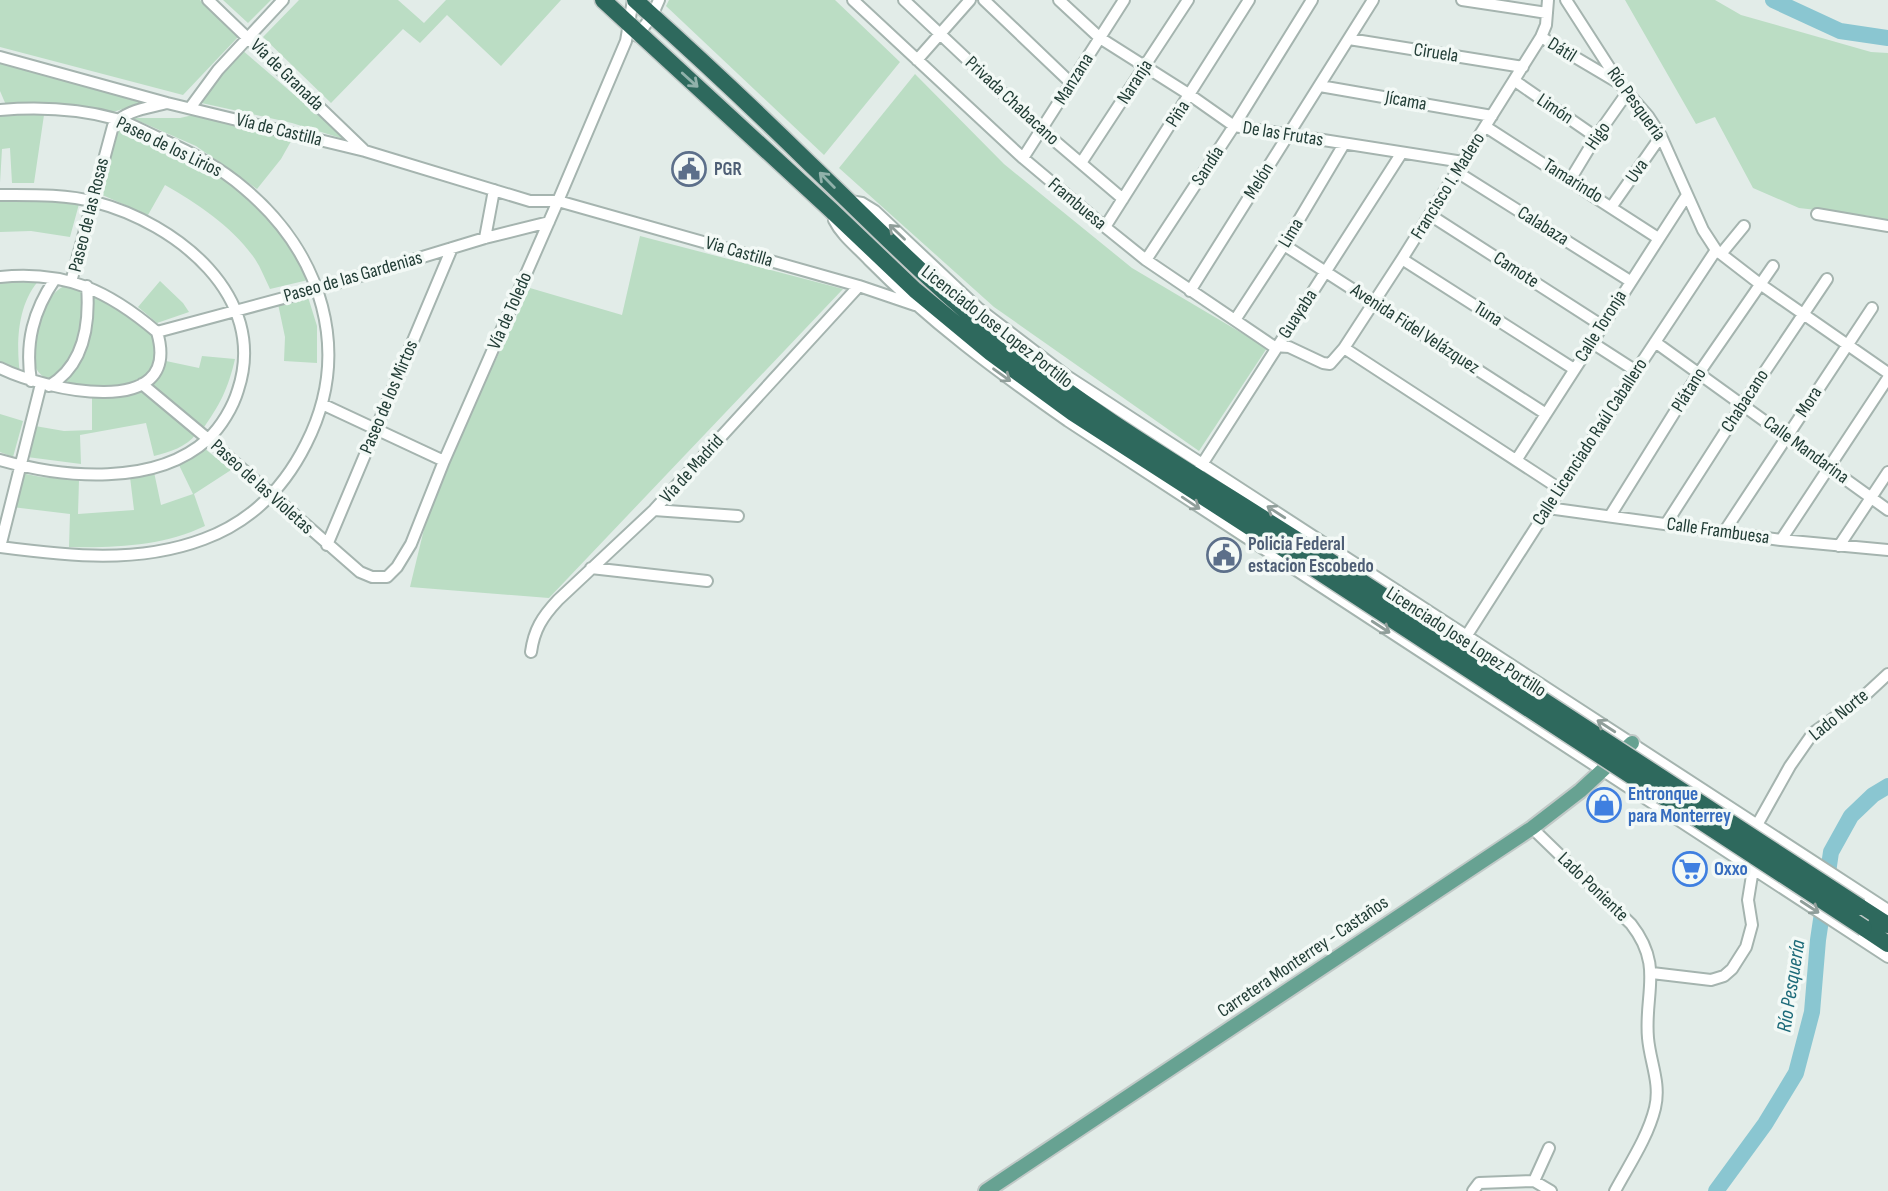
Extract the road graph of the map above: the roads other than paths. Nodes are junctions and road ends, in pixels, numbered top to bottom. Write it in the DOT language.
graph roads {
  1 [pos="208,0"];
  2 [pos="284,0"];
  3 [pos="603,0"];
  4 [pos="634,0"];
  5 [pos="659,0"];
  6 [pos="853,0"];
  7 [pos="904,0"];
  8 [pos="970,0"];
  9 [pos="984,0"];
  10 [pos="1059,0"];
  11 [pos="1124,0"];
  12 [pos="1188,0"];
  13 [pos="1249,0"];
  14 [pos="1312,0"];
  15 [pos="1373,0"];
  16 [pos="1462,0"];
  17 [pos="1548,0"];
  18 [pos="1566,0"];
  19 [pos="1547,13"];
  20 [pos="652,16"];
  21 [pos="632,34"];
  22 [pos="940,34"];
  23 [pos="1541,37"];
  24 [pos="248,38"];
  25 [pos="1100,38"];
  26 [pos="1349,39"];
  27 [pos="0,57"];
  28 [pos="917,60"];
  29 [pos="1145,67"];
  30 [pos="1523,67"];
  31 [pos="1515,81"];
  32 [pos="1071,83"];
  33 [pos="1620,84"];
  34 [pos="1320,86"];
  35 [pos="1627,93"];
  36 [pos="1190,95"];
  37 [pos="167,103"];
  38 [pos="190,108"];
  39 [pos="0,110"];
  40 [pos="1492,116"];
  41 [pos="118,119"];
  42 [pos="1234,126"];
  43 [pos="1486,127"];
  44 [pos="1042,130"];
  45 [pos="1288,135"];
  46 [pos="1661,136"];
  47 [pos="1596,137"];
  48 [pos="1344,144"];
  49 [pos="365,151"];
  50 [pos="1401,154"];
  51 [pos="1023,158"];
  52 [pos="1081,163"];
  53 [pos="1460,167"];
  54 [pos="1570,180"];
  55 [pos="494,191"];
  56 [pos="0,195"];
  57 [pos="1687,195"];
  58 [pos="1123,199"];
  59 [pos="93,201"];
  60 [pos="558,201"];
  61 [pos="1612,206"];
  62 [pos="831,210"];
  63 [pos="1817,214"];
  64 [pos="1430,215"];
  65 [pos="549,222"];
  66 [pos="1744,226"];
  67 [pos="1888,226"];
  68 [pos="1105,227"];
  69 [pos="485,238"];
  70 [pos="1658,238"];
  71 [pos="1284,245"];
  72 [pos="452,248"];
  73 [pos="1719,252"];
  74 [pos="1402,259"];
  75 [pos="1146,260"];
  76 [pos="1773,266"];
  77 [pos="1325,272"];
  78 [pos="0,276"];
  79 [pos="55,279"];
  80 [pos="1827,279"];
  81 [pos="1630,281"];
  82 [pos="71,282"];
  83 [pos="1760,284"];
  84 [pos="87,286"];
  85 [pos="859,286"];
  86 [pos="317,289"];
  87 [pos="1190,291"];
  88 [pos="1374,302"];
  89 [pos="920,306"];
  90 [pos="1872,308"];
  91 [pos="237,310"];
  92 [pos="1804,313"];
  93 [pos="1235,320"];
  94 [pos="1601,325"];
  95 [pos="157,332"];
  96 [pos="1591,342"];
  97 [pos="1655,342"];
  98 [pos="1849,344"];
  99 [pos="1277,347"];
  100 [pos="1344,348"];
  101 [pos="1330,364"];
  102 [pos="0,368"];
  103 [pos="1574,369"];
  104 [pos="1636,371"];
  105 [pos="1699,373"];
  106 [pos="1888,375"];
  107 [pos="41,384"];
  108 [pos="142,384"];
  109 [pos="322,404"];
  110 [pos="1743,404"];
  111 [pos="1546,414"];
  112 [pos="377,427"];
  113 [pos="1787,437"];
  114 [pos="208,439"];
  115 [pos="1517,459"];
  116 [pos="0,460"];
  117 [pos="444,461"];
  118 [pos="22,466"];
  119 [pos="1828,467"];
  120 [pos="1199,469"];
  121 [pos="1888,472"];
  122 [pos="1560,489"];
  123 [pos="271,496"];
  124 [pos="1871,497"];
  125 [pos="1548,508"];
  126 [pos="654,510"];
  127 [pos="1888,510"];
  128 [pos="738,516"];
  129 [pos="1610,516"];
  130 [pos="1666,524"];
  131 [pos="1724,532"];
  132 [pos="1781,540"];
  133 [pos="327,545"];
  134 [pos="1839,546"];
  135 [pos="0,547"];
  136 [pos="1888,550"];
  137 [pos="1308,556"];
  138 [pos="591,568"];
  139 [pos="387,577"];
  140 [pos="707,581"];
  141 [pos="1467,635"];
  142 [pos="531,652"];
  143 [pos="1888,663"];
  144 [pos="1885,677"];
  145 [pos="1581,709"];
  146 [pos="1553,739"];
  147 [pos="1632,743"];
  148 [pos="1602,771"];
  149 [pos="1687,778"];
  150 [pos="1662,811"];
  151 [pos="1757,825"];
  152 [pos="1532,828"];
  153 [pos="1756,871"];
  154 [pos="1864,902"];
  155 [pos="1888,910"];
  156 [pos="1888,925"];
  157 [pos="1863,934"];
  158 [pos="1888,944"];
  159 [pos="1888,957"];
  160 [pos="1652,973"];
  161 [pos="1549,1148"];
  162 [pos="1534,1181"];
  163 [pos="986,1191"];
  164 [pos="1473,1191"];
  165 [pos="1552,1191"];
  166 [pos="1615,1191"];
  1 -- 24 [label="street, Vía de Granada"];
  2 -- 24 [label="street"];
  3 -- 21 [label="highway, Licenciado Jose Lopez Portillo"];
  4 -- 20 [label="highway, Licenciado Jose Lopez Portillo"];
  4 -- 21 [label="street"];
  5 -- 20 [label="street"];
  6 -- 28 [label="street, Frambuesa"];
  7 -- 22 [label="street, Privada Chabacano"];
  8 -- 22 [label="street"];
  9 -- 32 [label="street"];
  10 -- 25 [label="street, De las Frutas"];
  11 -- 25 [label="street, Manzana"];
  12 -- 29 [label="street, Naranja"];
  13 -- 36 [label="street, Piña"];
  14 -- 42 [label="street, Sandía"];
  15 -- 26 [label="street, Melón"];
  16 -- 19 [label="street"];
  17 -- 19 [label="street, Francisco I. Madero"];
  18 -- 33 [label="street, Río Pesquería"];
  19 -- 23 [label="street, Francisco I. Madero"];
  20 -- 21 [label="street"];
  120 -- 20 [label="highway, Licenciado Jose Lopez Portillo, one-way"];
  21 -- 60 [label="street, Vía de Toledo"];
  21 -- 62 [label="highway, Licenciado Jose Lopez Portillo, one-way"];
  22 -- 28 [label="street"];
  22 -- 44 [label="street, Privada Chabacano"];
  23 -- 30 [label="street, Francisco I. Madero"];
  23 -- 33 [label="street, Dátil"];
  24 -- 38 [label="street"];
  24 -- 49 [label="street, Vía de Granada"];
  25 -- 29 [label="street, De las Frutas"];
  25 -- 32 [label="street, Manzana"];
  26 -- 30 [label="street, Ciruela"];
  26 -- 34 [label="street, Melón"];
  27 -- 37 [label="street, Vía de Castilla"];
  28 -- 51 [label="street, Frambuesa"];
  29 -- 36 [label="street, De las Frutas"];
  29 -- 52 [label="street, Naranja"];
  30 -- 31 [label="street, Francisco I. Madero"];
  31 -- 40 [label="street, Francisco I. Madero"];
  31 -- 47 [label="street, Limón"];
  32 -- 44 [label="street, Manzana"];
  33 -- 35 [label="street, Río Pesquería"];
  34 -- 40 [label="street, Jícama"];
  34 -- 45 [label="street, Melón"];
  35 -- 46 [label="street, Río Pesquería"];
  35 -- 47 [label="street, Higo"];
  36 -- 42 [label="street, De las Frutas"];
  36 -- 58 [label="street, Piña"];
  37 -- 38 [label="street, Vía de Castilla"];
  37 -- 41 [label="street"];
  38 -- 49 [label="street, Vía de Castilla"];
  39 -- 41 [label="street, Paseo de los Lirios"];
  40 -- 43 [label="street, Francisco I. Madero"];
  41 -- 59 [label="street, Paseo de las Rosas"];
  41 -- 86 [label="street, Paseo de los Lirios"];
  42 -- 45 [label="street, De las Frutas"];
  42 -- 75 [label="street, Sandía"];
  43 -- 53 [label="street, Francisco I. Madero"];
  43 -- 54 [label="street, Tamarindo"];
  44 -- 51 [label="street, Manzana"];
  44 -- 52 [label="street, Privada Chabacano"];
  45 -- 48 [label="street, De las Frutas"];
  45 -- 87 [label="street, Melón"];
  46 -- 57 [label="street, Río Pesquería"];
  46 -- 61 [label="street, Uva"];
  47 -- 54 [label="street, Higo"];
  48 -- 50 [label="street, De las Frutas"];
  48 -- 71 [label="street, Lima"];
  49 -- 55 [label="street, Vía de Castilla"];
  50 -- 53 [label="street, De las Frutas"];
  50 -- 77 [label="street, Guayaba"];
  51 -- 68 [label="street, Frambuesa"];
  52 -- 58 [label="street, Privada Chabacano"];
  53 -- 64 [label="street, Francisco I. Madero"];
  53 -- 81 [label="street, Calabaza"];
  54 -- 61 [label="street, Tamarindo"];
  55 -- 60 [label="street, Vía de Castilla"];
  55 -- 69 [label="street"];
  56 -- 59 [label="street"];
  57 -- 70 [label="street, Calle Toronja"];
  57 -- 73 [label="street, Río Pesquería"];
  58 -- 68 [label="street, Piña"];
  59 -- 82 [label="street, Paseo de las Rosas"];
  59 -- 91 [label="street"];
  60 -- 65 [label="street, Vía de Toledo"];
  60 -- 85 [label="street, Via Castilla"];
  61 -- 70 [label="street, Tamarindo"];
  62 -- 89 [label="street, Licenciado Jose Lopez Portillo"];
  62 -- 137 [label="highway, Licenciado Jose Lopez Portillo"];
  63 -- 67 [label="street"];
  64 -- 74 [label="street, Francisco I. Madero"];
  64 -- 94 [label="street, Camote"];
  65 -- 69 [label="street, Paseo de las Gardenias"];
  65 -- 117 [label="street, Vía de Toledo"];
  66 -- 73 [label="street, Calle Licenciado Raúl Caballero"];
  68 -- 75 [label="street, Frambuesa"];
  69 -- 72 [label="street, Paseo de las Gardenias"];
  70 -- 81 [label="street, Calle Toronja"];
  71 -- 77 [label="street, Avenida Fidel Velázquez"];
  71 -- 93 [label="street, Lima"];
  72 -- 86 [label="street, Paseo de las Gardenias"];
  72 -- 112 [label="street, Paseo de los Mirtos"];
  73 -- 83 [label="street"];
  73 -- 97 [label="street, Calle Licenciado Raúl Caballero"];
  74 -- 88 [label="street, Francisco I. Madero"];
  74 -- 103 [label="street, Tuna"];
  75 -- 87 [label="street, Frambuesa"];
  76 -- 83 [label="street, Plátano"];
  77 -- 88 [label="street, Avenida Fidel Velázquez"];
  77 -- 99 [label="street, Guayaba"];
  78 -- 79 [label="street"];
  79 -- 82 [label="street"];
  79 -- 107 [label="street, Paseo de las Rosas"];
  80 -- 92 [label="street, Chabacano"];
  81 -- 94 [label="street, Calle Toronja"];
  82 -- 84 [label="street"];
  83 -- 92 [label="street"];
  83 -- 105 [label="street, Plátano"];
  84 -- 95 [label="street"];
  84 -- 107 [label="street, Paseo de las Rosas"];
  85 -- 89 [label="street, Via Castilla"];
  85 -- 126 [label="street, Vía de Madrid"];
  86 -- 91 [label="street, Paseo de las Gardenias"];
  86 -- 109 [label="street, Paseo de los Lirios"];
  87 -- 93 [label="street, Frambuesa"];
  88 -- 100 [label="street, Francisco I. Madero"];
  88 -- 111 [label="street, Avenida Fidel Velázquez"];
  89 -- 146 [label="street, Licenciado Jose Lopez Portillo, one-way"];
  90 -- 98 [label="street, Mora"];
  91 -- 95 [label="street, Paseo de las Gardenias"];
  91 -- 114 [label="street"];
  92 -- 98 [label="street"];
  92 -- 110 [label="street, Chabacano"];
  93 -- 99 [label="street, Frambuesa"];
  94 -- 96 [label="street, Calle Toronja"];
  95 -- 108 [label="street"];
  96 -- 103 [label="street, Calle Toronja"];
  96 -- 104 [label="street"];
  97 -- 104 [label="street, Calle Licenciado Raúl Caballero"];
  97 -- 105 [label="street, Calle Mandarina"];
  98 -- 106 [label="street"];
  98 -- 113 [label="street, Mora"];
  99 -- 101 [label="street, Frambuesa"];
  99 -- 120 [label="street, Guayaba"];
  100 -- 101 [label="street, Francisco I. Madero"];
  100 -- 115 [label="street"];
  102 -- 107 [label="street"];
  103 -- 111 [label="street, Calle Toronja"];
  104 -- 122 [label="street, Calle Licenciado Raúl Caballero"];
  105 -- 110 [label="street, Calle Mandarina"];
  105 -- 129 [label="street, Plátano"];
  106 -- 119 [label="street"];
  107 -- 108 [label="street"];
  107 -- 118 [label="street, Paseo de las Rosas"];
  108 -- 114 [label="street, Paseo de las Violetas"];
  109 -- 112 [label="street"];
  109 -- 123 [label="street, Paseo de los Lirios"];
  110 -- 113 [label="street, Calle Mandarina"];
  110 -- 130 [label="street, Chabacano"];
  111 -- 115 [label="street, Calle Toronja"];
  112 -- 117 [label="street"];
  112 -- 133 [label="street, Paseo de los Mirtos"];
  113 -- 119 [label="street, Calle Mandarina"];
  113 -- 131 [label="street, Mora"];
  114 -- 118 [label="street"];
  114 -- 123 [label="street, Paseo de las Violetas"];
  115 -- 122 [label="street"];
  116 -- 118 [label="street"];
  117 -- 139 [label="street, Vía de Toledo"];
  118 -- 135 [label="street, Paseo de las Rosas"];
  119 -- 124 [label="street, Calle Mandarina"];
  119 -- 132 [label="street"];
  120 -- 137 [label="highway, Licenciado Jose Lopez Portillo"];
  141 -- 120 [label="street, Licenciado Jose Lopez Portillo, one-way"];
  121 -- 124 [label="street"];
  122 -- 125 [label="street, Calle Licenciado Raúl Caballero"];
  123 -- 133 [label="street, Paseo de las Violetas"];
  123 -- 135 [label="street, Paseo de los Lirios"];
  124 -- 127 [label="street, Calle Mandarina"];
  124 -- 134 [label="street"];
  125 -- 129 [label="street, Calle Frambuesa"];
  125 -- 141 [label="street, Calle Licenciado Raúl Caballero"];
  126 -- 128 [label="street"];
  126 -- 138 [label="street, Vía de Madrid"];
  129 -- 130 [label="street, Calle Frambuesa"];
  130 -- 131 [label="street, Calle Frambuesa"];
  131 -- 132 [label="street, Calle Frambuesa"];
  132 -- 134 [label="street, Calle Frambuesa"];
  133 -- 139 [label="street, Paseo de las Violetas"];
  134 -- 136 [label="street, Calle Frambuesa"];
  137 -- 154 [label="highway, Licenciado Jose Lopez Portillo, bridge"];
  137 -- 157 [label="highway, Licenciado Jose Lopez Portillo, bridge"];
  138 -- 140 [label="street"];
  138 -- 142 [label="street, Vía de Madrid"];
  141 -- 145 [label="street, Licenciado Jose Lopez Portillo"];
  143 -- 144 [label="street"];
  144 -- 151 [label="street, Lado Norte"];
  145 -- 146 [label="street"];
  147 -- 145 [label="street, Licenciado Jose Lopez Portillo, one-way"];
  146 -- 148 [label="street, Licenciado Jose Lopez Portillo"];
  147 -- 148 [label="main road, Carretera Monterrey - Castaños"];
  147 -- 149 [label="street, Licenciado Jose Lopez Portillo"];
  148 -- 150 [label="street, Licenciado Jose Lopez Portillo"];
  148 -- 152 [label="main road, Carretera Monterrey - Castaños"];
  149 -- 150 [label="street"];
  149 -- 151 [label="street, Licenciado Jose Lopez Portillo"];
  150 -- 153 [label="street, Licenciado Jose Lopez Portillo"];
  151 -- 154 [label="street, Licenciado Jose Lopez Portillo"];
  152 -- 160 [label="street, Lado Poniente"];
  152 -- 163 [label="main road, Carretera Monterrey - Castaños"];
  153 -- 157 [label="street, Licenciado Jose Lopez Portillo, one-way"];
  153 -- 160 [label="street"];
  154 -- 155 [label="street"];
  154 -- 156 [label="highway, Licenciado Jose Lopez Portillo"];
  157 -- 158 [label="highway, Licenciado Jose Lopez Portillo"];
  157 -- 159 [label="street"];
  160 -- 166 [label="street, Lado Poniente"];
  161 -- 162 [label="street"];
  162 -- 164 [label="street"];
  162 -- 165 [label="street"];
}
